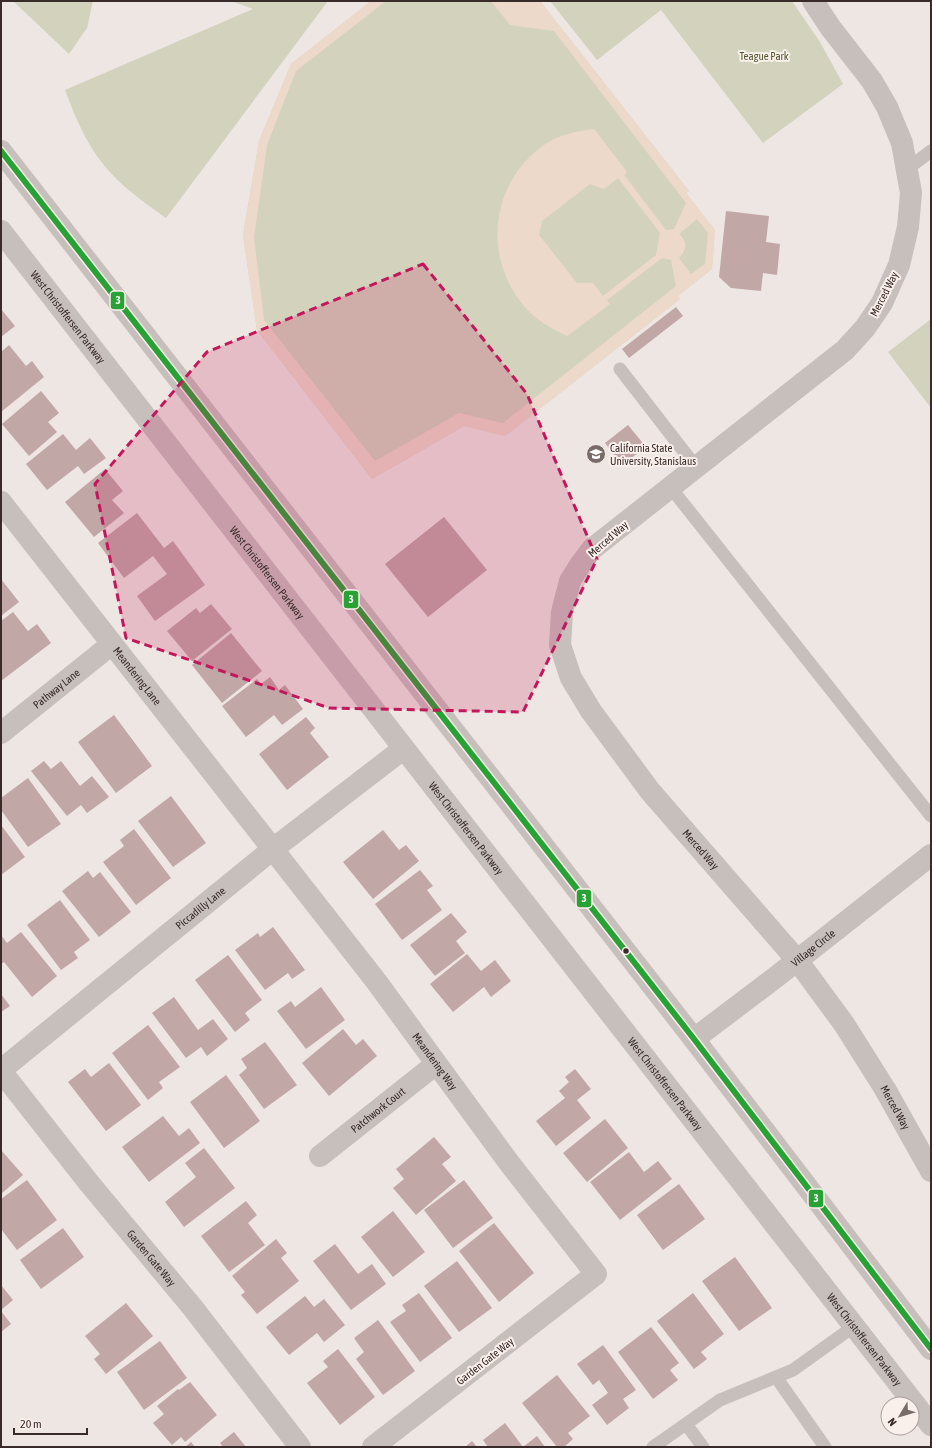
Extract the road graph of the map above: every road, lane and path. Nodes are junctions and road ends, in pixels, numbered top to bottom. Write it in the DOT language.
graph roads {
  1 [pos="813,1"];
  2 [pos="1,151"];
  3 [pos="931,151"];
  4 [pos="907,169"];
  5 [pos="1,231"];
  6 [pos="620,369"];
  7 [pos="696,467"];
  8 [pos="671,488"];
  9 [pos="1,502"];
  10 [pos="112,644"];
  11 [pos="1,733"];
  12 [pos="403,749"];
  13 [pos="931,816"];
  14 [pos="273,849"];
  15 [pos="931,855"];
  16 [pos="797,960"];
  17 [pos="694,1039"];
  18 [pos="436,1064"];
  19 [pos="1,1071"];
  20 [pos="320,1156"];
  21 [pos="931,1171"];
  22 [pos="596,1274"];
  23 [pos="854,1327"];
  24 [pos="931,1349"];
  25 [pos="776,1377"];
  26 [pos="686,1424"];
  27 [pos="931,1425"];
  28 [pos="300,1447"];
  29 [pos="373,1447"];
  30 [pos="653,1447"];
  31 [pos="702,1447"];
  32 [pos="825,1447"];
  1 -- 4 [label="street, Merced Way"];
  2 -- 17 [label="street"];
  3 -- 4 [label="lane"];
  4 -- 7 [label="street, Merced Way"];
  5 -- 12 [label="street, West Christoffersen Parkway"];
  6 -- 7 [label="lane"];
  7 -- 8 [label="street, Merced Way"];
  8 -- 13 [label="lane"];
  8 -- 16 [label="street, Merced Way"];
  9 -- 10 [label="street, Meandering Lane"];
  10 -- 11 [label="street, Pathway Lane"];
  10 -- 14 [label="street, Meandering Lane"];
  12 -- 14 [label="street, Piccadilly Lane"];
  12 -- 23 [label="street, West Christoffersen Parkway"];
  14 -- 18 [label="street, Meandering Way"];
  14 -- 19 [label="street, Piccadilly Lane"];
  15 -- 16 [label="street, Village Circle"];
  16 -- 17 [label="street, Village Circle"];
  16 -- 21 [label="street, Merced Way"];
  17 -- 24 [label="street"];
  18 -- 20 [label="street, Patchwork Court"];
  18 -- 22 [label="street, Meandering Way"];
  19 -- 28 [label="street, Garden Gate Way"];
  22 -- 29 [label="street, Garden Gate Way"];
  23 -- 25 [label="lane"];
  23 -- 27 [label="street, West Christoffersen Parkway"];
  25 -- 26 [label="lane"];
  25 -- 32 [label="lane"];
  26 -- 30 [label="lane"];
  26 -- 31 [label="lane"];
}
